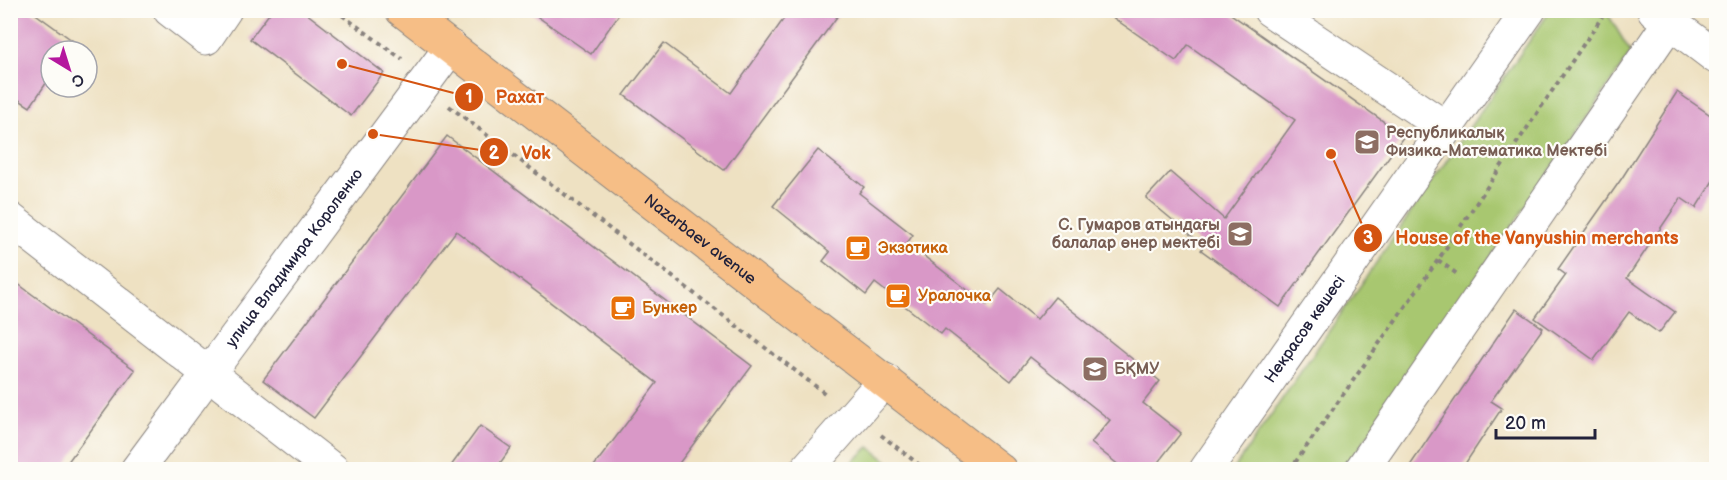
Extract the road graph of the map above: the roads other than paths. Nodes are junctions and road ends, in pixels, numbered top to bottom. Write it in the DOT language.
graph roads {
  1 [pos="170,10"];
  2 [pos="225,10"];
  3 [pos="402,10"];
  4 [pos="1270,10"];
  5 [pos="1529,10"];
  6 [pos="1668,15"];
  7 [pos="451,47"];
  8 [pos="1716,57"];
  9 [pos="1446,128"];
  10 [pos="10,219"];
  11 [pos="209,373"];
  12 [pos="885,380"];
  13 [pos="1214,459"];
  14 [pos="137,470"];
  15 [pos="333,470"];
  16 [pos="806,470"];
  17 [pos="1000,470"];
  18 [pos="1361,470"];
  1 -- 2 [label="street"];
  3 -- 7 [label="main road, Nazarbaev avenue"];
  4 -- 9 [label="street"];
  5 -- 9 [label="street, Некрасов көшесі"];
  6 -- 8 [label="street"];
  6 -- 18 [label="street"];
  7 -- 11 [label="street, улица Владимира Короленко"];
  7 -- 12 [label="main road, Nazarbaev avenue"];
  9 -- 13 [label="street, Некрасов көшесі"];
  10 -- 11 [label="street"];
  11 -- 14 [label="street, улица Владимира Короленко"];
  11 -- 15 [label="street"];
  12 -- 16 [label="street"];
  12 -- 17 [label="main road, Nazarbaev avenue"];
}
